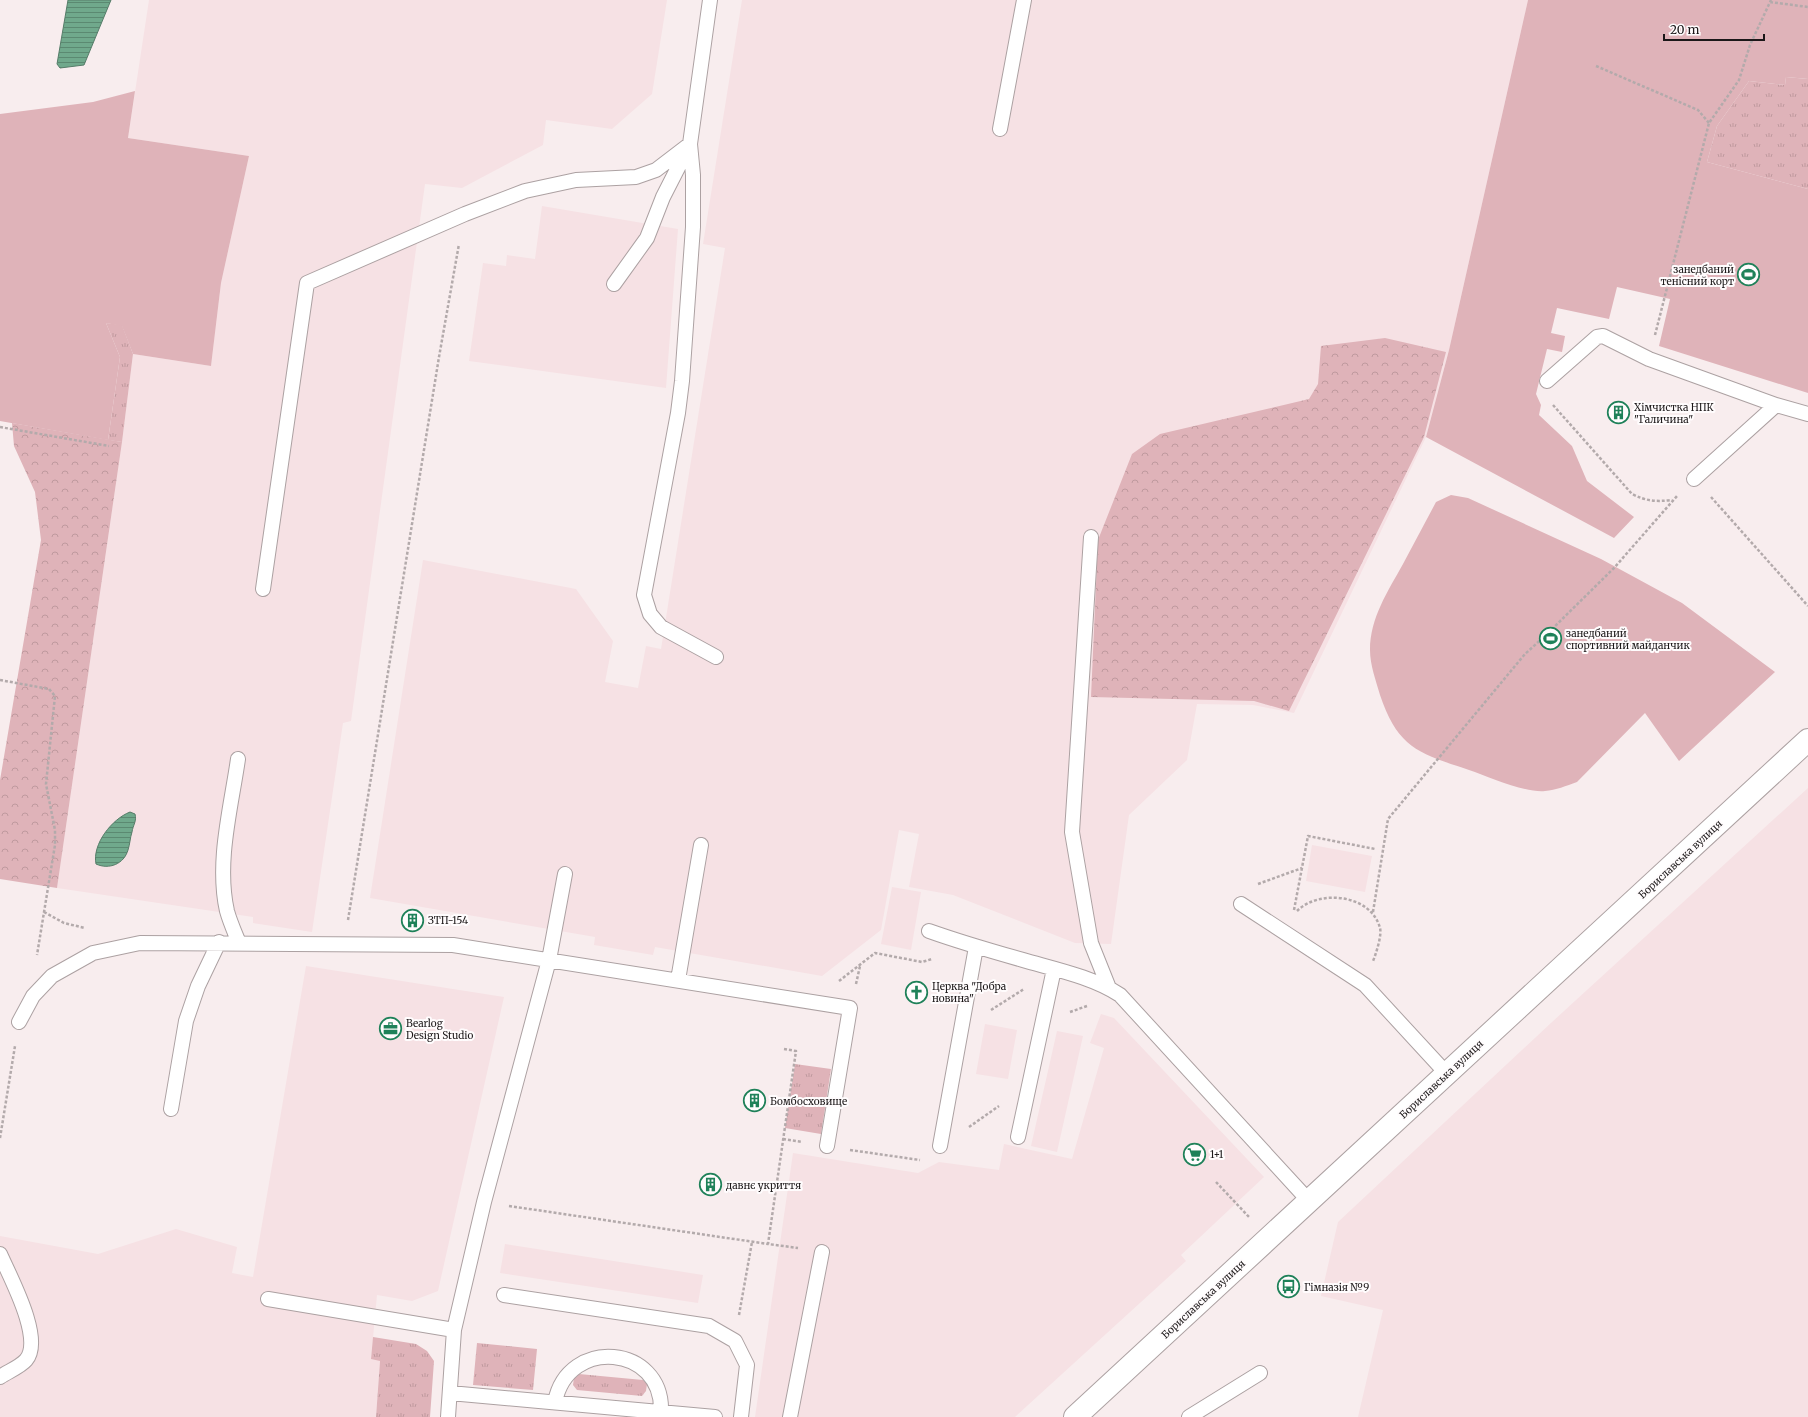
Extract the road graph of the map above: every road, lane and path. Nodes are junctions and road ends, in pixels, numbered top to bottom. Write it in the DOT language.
graph roads {
  1 [pos="710,0"];
  2 [pos="1024,0"];
  3 [pos="1770,1"];
  4 [pos="1808,7"];
  5 [pos="1596,66"];
  6 [pos="1709,123"];
  7 [pos="1000,129"];
  8 [pos="690,144"];
  9 [pos="465,214"];
  10 [pos="614,284"];
  11 [pos="1649,359"];
  12 [pos="1547,381"];
  13 [pos="1776,404"];
  14 [pos="1808,414"];
  15 [pos="0,427"];
  16 [pos="108,446"];
  17 [pos="1694,479"];
  18 [pos="1673,500"];
  19 [pos="1091,537"];
  20 [pos="262,589"];
  21 [pos="1808,606"];
  22 [pos="716,657"];
  23 [pos="0,680"];
  24 [pos="1808,740"];
  25 [pos="238,759"];
  26 [pos="701,845"];
  27 [pos="1375,849"];
  28 [pos="1302,868"];
  29 [pos="565,874"];
  30 [pos="1241,904"];
  31 [pos="1373,912"];
  32 [pos="929,931"];
  33 [pos="219,942"];
  34 [pos="239,943"];
  35 [pos="344,944"];
  36 [pos="976,947"];
  37 [pos="549,960"];
  38 [pos="1054,969"];
  39 [pos="678,980"];
  40 [pos="1365,985"];
  41 [pos="1115,991"];
  42 [pos="33,996"];
  43 [pos="812,1002"];
  44 [pos="19,1022"];
  45 [pos="961,1029"];
  46 [pos="1040,1036"];
  47 [pos="784,1049"];
  48 [pos="1447,1074"];
  49 [pos="1030,1086"];
  50 [pos="171,1109"];
  51 [pos="1018,1137"];
  52 [pos="0,1138"];
  53 [pos="783,1139"];
  54 [pos="827,1146"];
  55 [pos="940,1146"];
  56 [pos="1216,1182"];
  57 [pos="1309,1201"];
  58 [pos="484,1202"];
  59 [pos="1249,1217"];
  60 [pos="752,1242"];
  61 [pos="768,1244"];
  62 [pos="822,1252"];
  63 [pos="0,1254"];
  64 [pos="504,1295"];
  65 [pos="268,1299"];
  66 [pos="454,1330"];
  67 [pos="735,1341"];
  68 [pos="1260,1373"];
  69 [pos="0,1377"];
  70 [pos="450,1393"];
  71 [pos="555,1402"];
  72 [pos="661,1411"];
  73 [pos="448,1417"];
  74 [pos="715,1417"];
  75 [pos="741,1417"];
  76 [pos="790,1417"];
  77 [pos="1075,1417"];
  78 [pos="1189,1417"];
  1 -- 8 [label="lane"];
  2 -- 7 [label="lane"];
  3 -- 4 [label="path"];
  3 -- 6 [label="path"];
  5 -- 6 [label="path"];
  6 -- 11 [label="path"];
  8 -- 9 [label="lane"];
  8 -- 10 [label="lane"];
  8 -- 22 [label="lane"];
  9 -- 20 [label="lane"];
  9 -- 35 [label="path"];
  11 -- 12 [label="lane"];
  11 -- 13 [label="lane"];
  12 -- 18 [label="path"];
  13 -- 14 [label="lane"];
  13 -- 17 [label="lane"];
  15 -- 16 [label="path"];
  17 -- 18 [label="path"];
  17 -- 21 [label="path"];
  18 -- 31 [label="path"];
  19 -- 41 [label="lane"];
  23 -- 42 [label="path"];
  24 -- 48 [label="street, Бориславська вулиця"];
  25 -- 34 [label="lane"];
  26 -- 39 [label="lane"];
  27 -- 28 [label="path"];
  28 -- 30 [label="path"];
  28 -- 31 [label="path"];
  29 -- 37 [label="lane"];
  30 -- 40 [label="lane"];
  31 -- 40 [label="path"];
  32 -- 36 [label="lane"];
  33 -- 34 [label="lane"];
  33 -- 42 [label="lane"];
  33 -- 50 [label="lane"];
  34 -- 35 [label="lane"];
  35 -- 37 [label="lane"];
  36 -- 38 [label="lane"];
  36 -- 43 [label="path"];
  36 -- 45 [label="lane"];
  37 -- 39 [label="lane"];
  37 -- 58 [label="lane"];
  38 -- 41 [label="lane"];
  38 -- 45 [label="path"];
  38 -- 46 [label="lane"];
  39 -- 43 [label="lane"];
  40 -- 48 [label="lane"];
  41 -- 46 [label="path"];
  41 -- 57 [label="lane"];
  42 -- 44 [label="lane"];
  43 -- 54 [label="lane"];
  44 -- 52 [label="path"];
  45 -- 55 [label="lane"];
  46 -- 49 [label="lane"];
  47 -- 53 [label="path"];
  48 -- 57 [label="street, Бориславська вулиця"];
  49 -- 51 [label="lane"];
  49 -- 55 [label="path"];
  53 -- 54 [label="path"];
  53 -- 61 [label="path"];
  54 -- 55 [label="path"];
  56 -- 59 [label="path"];
  57 -- 77 [label="street, Бориславська вулиця"];
  58 -- 60 [label="path"];
  58 -- 66 [label="lane"];
  60 -- 61 [label="path"];
  60 -- 67 [label="path"];
  61 -- 62 [label="path"];
  62 -- 76 [label="lane"];
  63 -- 69 [label="lane"];
  64 -- 67 [label="lane"];
  65 -- 66 [label="lane"];
  66 -- 70 [label="lane"];
  67 -- 75 [label="lane"];
  68 -- 78 [label="lane"];
  70 -- 71 [label="lane"];
  70 -- 73 [label="lane"];
  71 -- 72 [label="lane"];
  71 -- 72 [label="lane"];
  72 -- 74 [label="lane"];
}
